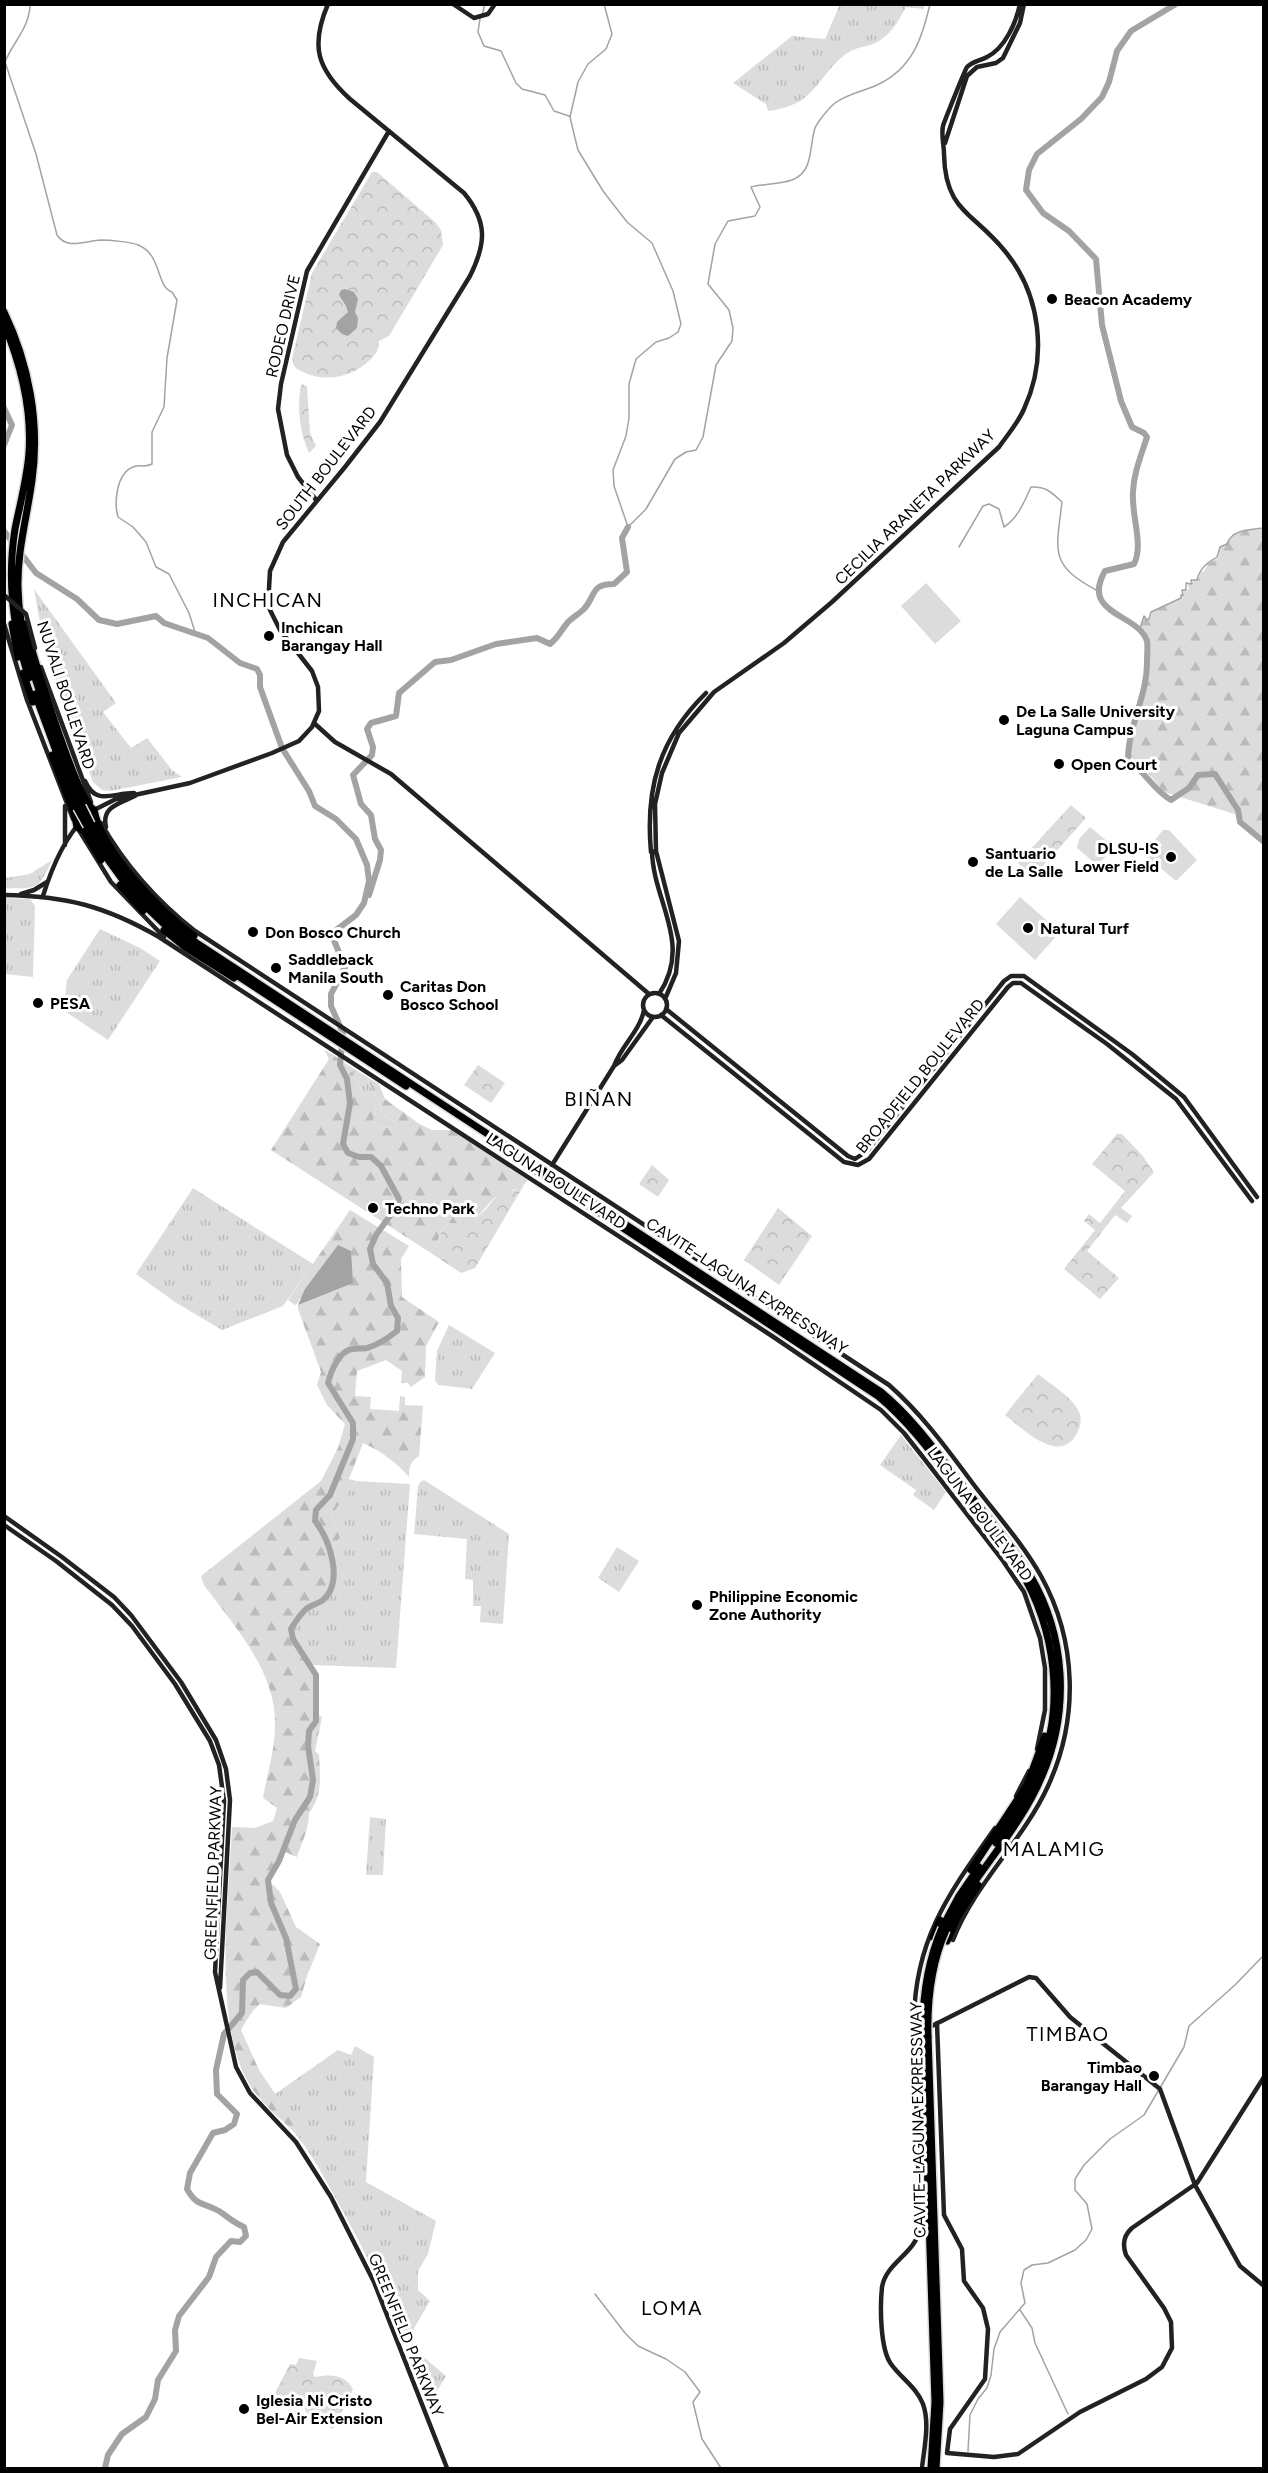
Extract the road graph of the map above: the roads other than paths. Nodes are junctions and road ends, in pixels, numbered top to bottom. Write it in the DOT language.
graph roads {
  1 [pos="328,4"];
  2 [pos="453,4"];
  3 [pos="495,4"];
  4 [pos="1020,4"];
  5 [pos="1024,4"];
  6 [pos="389,131"];
  7 [pos="944,148"];
  8 [pos="4,312"];
  9 [pos="4,324"];
  10 [pos="317,501"];
  11 [pos="12,588"];
  12 [pos="4,595"];
  13 [pos="18,599"];
  14 [pos="4,624"];
  15 [pos="706,693"];
  16 [pos="314,723"];
  17 [pos="74,760"];
  18 [pos="143,793"];
  19 [pos="64,800"];
  20 [pos="80,807"];
  21 [pos="94,810"];
  22 [pos="77,827"];
  23 [pos="83,839"];
  24 [pos="110,839"];
  25 [pos="69,840"];
  26 [pos="655,843"];
  27 [pos="64,849"];
  28 [pos="651,852"];
  29 [pos="47,882"];
  30 [pos="4,895"];
  31 [pos="15,895"];
  32 [pos="42,896"];
  33 [pos="171,944"];
  34 [pos="260,988"];
  35 [pos="649,994"];
  36 [pos="659,994"];
  37 [pos="665,999"];
  38 [pos="666,1009"];
  39 [pos="644,1010"];
  40 [pos="661,1015"];
  41 [pos="653,1017"];
  42 [pos="614,1066"];
  43 [pos="552,1165"];
  44 [pos="1257,1197"];
  45 [pos="1252,1201"];
  46 [pos="4,1516"];
  47 [pos="4,1525"];
  48 [pos="1057,1708"];
  49 [pos="931,1935"];
  50 [pos="947,1935"];
  51 [pos="220,1997"];
  52 [pos="937,2023"];
  53 [pos="914,2035"];
  54 [pos="925,2036"];
  55 [pos="1263,2077"];
  56 [pos="1195,2185"];
  57 [pos="1263,2286"];
  58 [pos="447,2469"];
  59 [pos="922,2469"];
  60 [pos="931,2469"];
  61 [pos="936,2469"];
  1 -- 6 [label="main road, SOUTH BOULEVARD"];
  2 -- 3 [label="main road"];
  4 -- 7 [label="main road"];
  5 -- 7 [label="main road"];
  6 -- 10 [label="main road, RODEO DRIVE"];
  6 -- 10 [label="main road, SOUTH BOULEVARD"];
  7 -- 26 [label="main road, CECILIA ARANETA PARKWAY"];
  8 -- 13 [label="highway, CAVITE–LAGUNA EXPRESSWAY"];
  9 -- 11 [label="highway, CAVITE–LAGUNA EXPRESSWAY"];
  10 -- 16 [label="main road, SOUTH BOULEVARD"];
  11 -- 20 [label="highway, CAVITE–LAGUNA EXPRESSWAY"];
  11 -- 22 [label="highway"];
  12 -- 17 [label="main road, NUVALI BOULEVARD, bridge"];
  13 -- 20 [label="highway, CAVITE–LAGUNA EXPRESSWAY"];
  13 -- 21 [label="highway"];
  14 -- 19 [label="main road"];
  15 -- 28 [label="main road"];
  16 -- 18 [label="main road"];
  16 -- 35 [label="main road"];
  17 -- 18 [label="main road"];
  17 -- 21 [label="main road, NUVALI BOULEVARD"];
  18 -- 21 [label="main road"];
  18 -- 24 [label="main road"];
  19 -- 22 [label="main road"];
  19 -- 27 [label="main road"];
  20 -- 34 [label="highway, CAVITE–LAGUNA EXPRESSWAY, bridge"];
  21 -- 22 [label="main road"];
  21 -- 24 [label="main road, LAGUNA BOULEVARD"];
  21 -- 34 [label="highway"];
  22 -- 23 [label="main road, LAGUNA BOULEVARD"];
  22 -- 25 [label="main road"];
  22 -- 34 [label="highway"];
  23 -- 25 [label="main road"];
  23 -- 33 [label="main road, LAGUNA BOULEVARD"];
  24 -- 43 [label="main road, LAGUNA BOULEVARD"];
  25 -- 27 [label="main road"];
  26 -- 28 [label="main road, CECILIA ARANETA PARKWAY"];
  26 -- 37 [label="main road, CECILIA ARANETA PARKWAY"];
  27 -- 29 [label="main road"];
  28 -- 36 [label="main road"];
  29 -- 31 [label="main road"];
  29 -- 32 [label="main road"];
  30 -- 31 [label="main road, LAGUNA BOULEVARD"];
  31 -- 32 [label="main road, LAGUNA BOULEVARD"];
  32 -- 33 [label="main road, LAGUNA BOULEVARD"];
  33 -- 49 [label="main road, LAGUNA BOULEVARD"];
  34 -- 48 [label="highway, CAVITE–LAGUNA EXPRESSWAY"];
  35 -- 36 [label="main road"];
  35 -- 39 [label="main road"];
  36 -- 37 [label="main road"];
  37 -- 38 [label="main road"];
  38 -- 40 [label="main road"];
  38 -- 44 [label="main road, BROADFIELD BOULEVARD"];
  39 -- 41 [label="main road"];
  39 -- 42 [label="main road"];
  40 -- 41 [label="main road"];
  40 -- 45 [label="main road, BROADFIELD BOULEVARD"];
  41 -- 42 [label="main road"];
  42 -- 43 [label="main road"];
  43 -- 50 [label="main road, LAGUNA BOULEVARD"];
  46 -- 51 [label="main road, GREENFIELD PARKWAY"];
  47 -- 51 [label="main road, GREENFIELD PARKWAY"];
  48 -- 49 [label="highway"];
  48 -- 50 [label="highway, CAVITE–LAGUNA EXPRESSWAY"];
  49 -- 50 [label="main road"];
  49 -- 53 [label="main road, LAGUNA BOULEVARD"];
  50 -- 54 [label="highway, CAVITE–LAGUNA EXPRESSWAY, bridge"];
  51 -- 58 [label="main road, GREENFIELD PARKWAY"];
  52 -- 53 [label="main road"];
  52 -- 56 [label="main road"];
  52 -- 56 [label="main road"];
  53 -- 59 [label="main road, LAGUNA BOULEVARD"];
  54 -- 60 [label="highway, CAVITE–LAGUNA EXPRESSWAY"];
  54 -- 61 [label="highway, CAVITE–LAGUNA EXPRESSWAY"];
  55 -- 56 [label="main road"];
  56 -- 57 [label="main road"];
}
